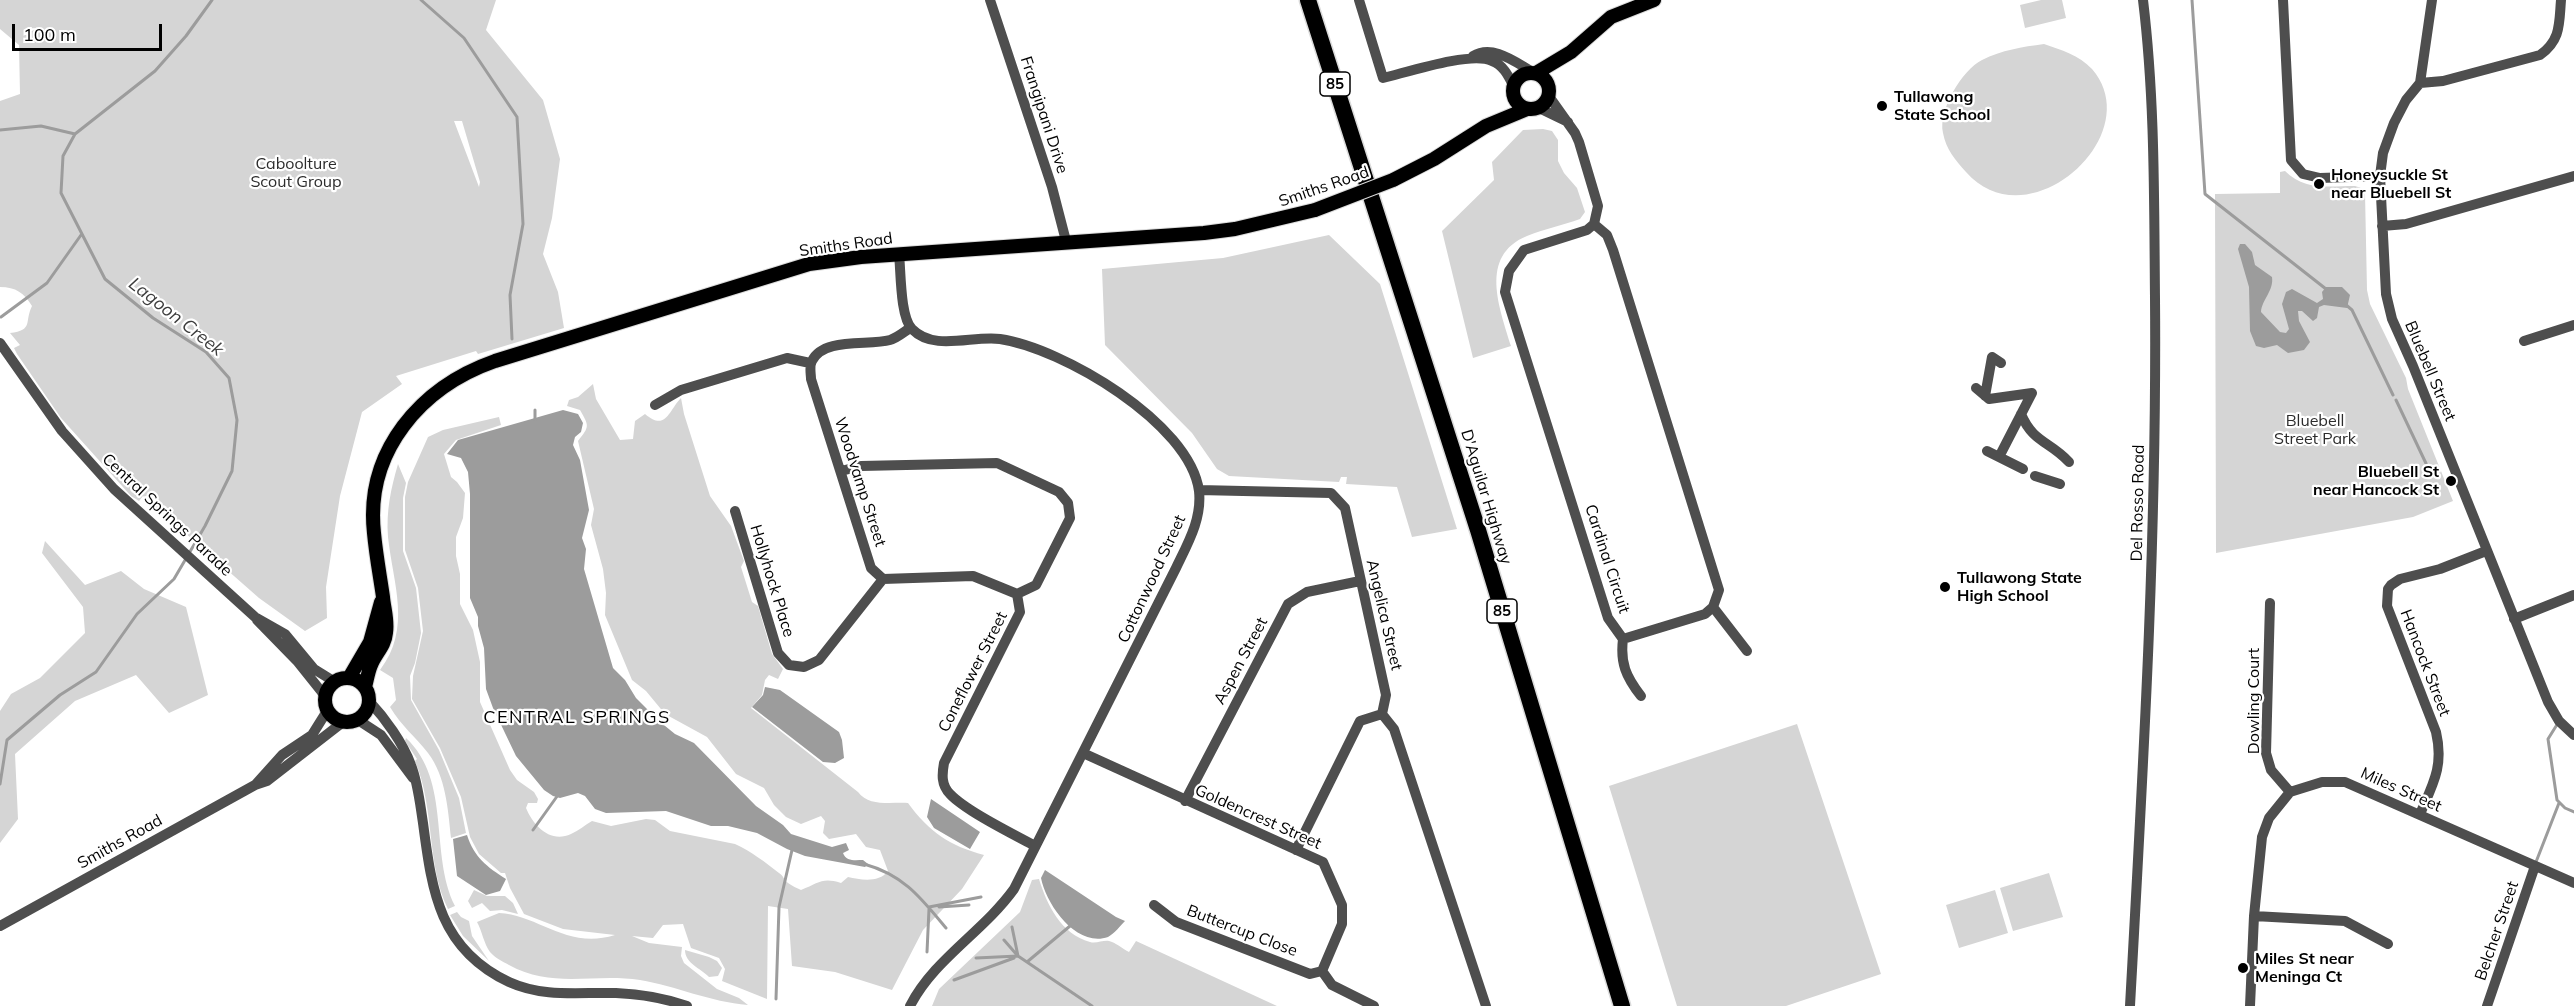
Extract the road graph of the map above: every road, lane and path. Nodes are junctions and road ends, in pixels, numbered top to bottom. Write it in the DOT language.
graph roads {
  1 [pos="990,0"];
  2 [pos="1308,0"];
  3 [pos="1359,0"];
  4 [pos="1654,0"];
  5 [pos="2144,0"];
  6 [pos="2283,0"];
  7 [pos="2432,0"];
  8 [pos="2561,0"];
  9 [pos="1571,52"];
  10 [pos="1470,57"];
  11 [pos="1534,73"];
  12 [pos="2420,83"];
  13 [pos="1513,88"];
  14 [pos="1549,93"];
  15 [pos="1533,108"];
  16 [pos="1568,122"];
  17 [pos="1486,126"];
  18 [pos="2380,176"];
  19 [pos="2574,176"];
  20 [pos="1594,224"];
  21 [pos="2382,226"];
  22 [pos="1066,241"];
  23 [pos="899,254"];
  24 [pos="2574,325"];
  25 [pos="910,328"];
  26 [pos="2524,341"];
  27 [pos="0,343"];
  28 [pos="810,363"];
  29 [pos="2001,363"];
  30 [pos="1997,380"];
  31 [pos="1976,388"];
  32 [pos="1987,397"];
  33 [pos="655,405"];
  34 [pos="2021,414"];
  35 [pos="1987,451"];
  36 [pos="1999,457"];
  37 [pos="2069,462"];
  38 [pos="2023,469"];
  39 [pos="841,471"];
  40 [pos="2035,476"];
  41 [pos="2060,484"];
  42 [pos="1198,490"];
  43 [pos="735,511"];
  44 [pos="2486,551"];
  45 [pos="883,579"];
  46 [pos="1360,581"];
  47 [pos="1017,594"];
  48 [pos="2574,595"];
  49 [pos="383,597"];
  50 [pos="2270,603"];
  51 [pos="1713,607"];
  52 [pos="255,617"];
  53 [pos="2514,620"];
  54 [pos="1623,639"];
  55 [pos="1747,651"];
  56 [pos="342,680"];
  57 [pos="367,694"];
  58 [pos="325,696"];
  59 [pos="1641,696"];
  60 [pos="327,711"];
  61 [pos="1382,714"];
  62 [pos="358,720"];
  63 [pos="343,722"];
  64 [pos="2574,735"];
  65 [pos="1083,753"];
  66 [pos="415,780"];
  67 [pos="255,785"];
  68 [pos="2290,792"];
  69 [pos="1185,801"];
  70 [pos="2420,814"];
  71 [pos="1035,846"];
  72 [pos="1296,850"];
  73 [pos="2535,866"];
  74 [pos="2574,884"];
  75 [pos="1154,905"];
  76 [pos="2254,916"];
  77 [pos="0,926"];
  78 [pos="2388,944"];
  79 [pos="1323,971"];
  80 [pos="687,1006"];
  81 [pos="910,1006"];
  82 [pos="1374,1006"];
  83 [pos="1486,1006"];
  84 [pos="1622,1006"];
  85 [pos="2130,1006"];
  86 [pos="2250,1006"];
  87 [pos="2487,1006"];
  1 -- 22 [label="street, Frangipani Drive"];
  2 -- 84 [label="highway, D'Aguilar Highway / 85"];
  3 -- 10 [label="street"];
  4 -- 9 [label="main road"];
  5 -- 85 [label="street, Del Rosso Road"];
  6 -- 18 [label="street"];
  7 -- 12 [label="street, Bluebell Street"];
  8 -- 12 [label="street"];
  9 -- 11 [label="main road"];
  9 -- 14 [label="main road"];
  10 -- 11 [label="street"];
  10 -- 13 [label="street"];
  11 -- 13 [label="main road"];
  11 -- 14 [label="main road"];
  12 -- 18 [label="street, Bluebell Street"];
  13 -- 15 [label="main road"];
  13 -- 17 [label="main road, Smiths Road"];
  14 -- 15 [label="main road"];
  14 -- 16 [label="street"];
  15 -- 16 [label="street"];
  15 -- 17 [label="main road, Smiths Road"];
  16 -- 20 [label="street"];
  17 -- 22 [label="main road, Smiths Road, bridge"];
  18 -- 21 [label="street, Bluebell Street"];
  19 -- 21 [label="street"];
  20 -- 51 [label="street"];
  20 -- 54 [label="street, Cardinal Circuit"];
  21 -- 44 [label="street, Bluebell Street"];
  22 -- 23 [label="main road, Smiths Road"];
  23 -- 25 [label="street"];
  23 -- 49 [label="main road, Smiths Road"];
  24 -- 26 [label="street"];
  25 -- 28 [label="street"];
  25 -- 42 [label="street, Cottonwood Street"];
  27 -- 52 [label="street, Central Springs Parade"];
  28 -- 33 [label="street"];
  28 -- 39 [label="street, Woodvamp Street"];
  29 -- 32 [label="street"];
  30 -- 32 [label="street"];
  31 -- 32 [label="street"];
  32 -- 34 [label="street"];
  34 -- 36 [label="street"];
  34 -- 37 [label="street"];
  35 -- 36 [label="street"];
  36 -- 38 [label="street"];
  39 -- 45 [label="street, Woodvamp Street"];
  39 -- 47 [label="street, Coneflower Street"];
  40 -- 41 [label="street"];
  42 -- 46 [label="street, Angelica Street"];
  42 -- 65 [label="street, Cottonwood Street"];
  43 -- 45 [label="street, Hollyhock Place"];
  44 -- 53 [label="street, Bluebell Street"];
  44 -- 70 [label="street, Hancock Street"];
  45 -- 47 [label="street"];
  46 -- 61 [label="street, Angelica Street"];
  46 -- 69 [label="street, Aspen Street"];
  47 -- 71 [label="street, Coneflower Street"];
  48 -- 53 [label="street"];
  49 -- 56 [label="main road, Smiths Road"];
  49 -- 57 [label="main road, Smiths Road"];
  50 -- 68 [label="street, Dowling Court"];
  51 -- 54 [label="street"];
  51 -- 55 [label="street"];
  52 -- 56 [label="street, Central Springs Parade"];
  52 -- 58 [label="street, Central Springs Parade"];
  53 -- 64 [label="street, Bluebell Street"];
  54 -- 59 [label="street"];
  56 -- 57 [label="main road"];
  56 -- 58 [label="main road"];
  57 -- 62 [label="main road"];
  57 -- 66 [label="street"];
  58 -- 60 [label="main road"];
  60 -- 63 [label="main road"];
  60 -- 67 [label="street, Smiths Road"];
  61 -- 72 [label="street"];
  61 -- 83 [label="street"];
  62 -- 63 [label="main road"];
  62 -- 66 [label="street"];
  63 -- 67 [label="street, Smiths Road"];
  65 -- 69 [label="street, Goldencrest Street"];
  65 -- 71 [label="street, Cottonwood Street"];
  66 -- 80 [label="street"];
  67 -- 77 [label="street, Smiths Road"];
  68 -- 70 [label="street, Miles Street"];
  68 -- 76 [label="street"];
  69 -- 72 [label="street, Goldencrest Street"];
  70 -- 73 [label="street, Miles Street"];
  71 -- 81 [label="street, Cottonwood Street"];
  72 -- 79 [label="street, Goldencrest Street"];
  73 -- 74 [label="street, Miles Street"];
  73 -- 87 [label="street, Belcher Street"];
  75 -- 79 [label="street, Buttercup Close"];
  76 -- 78 [label="street"];
  76 -- 86 [label="street"];
  79 -- 82 [label="street"];
}
